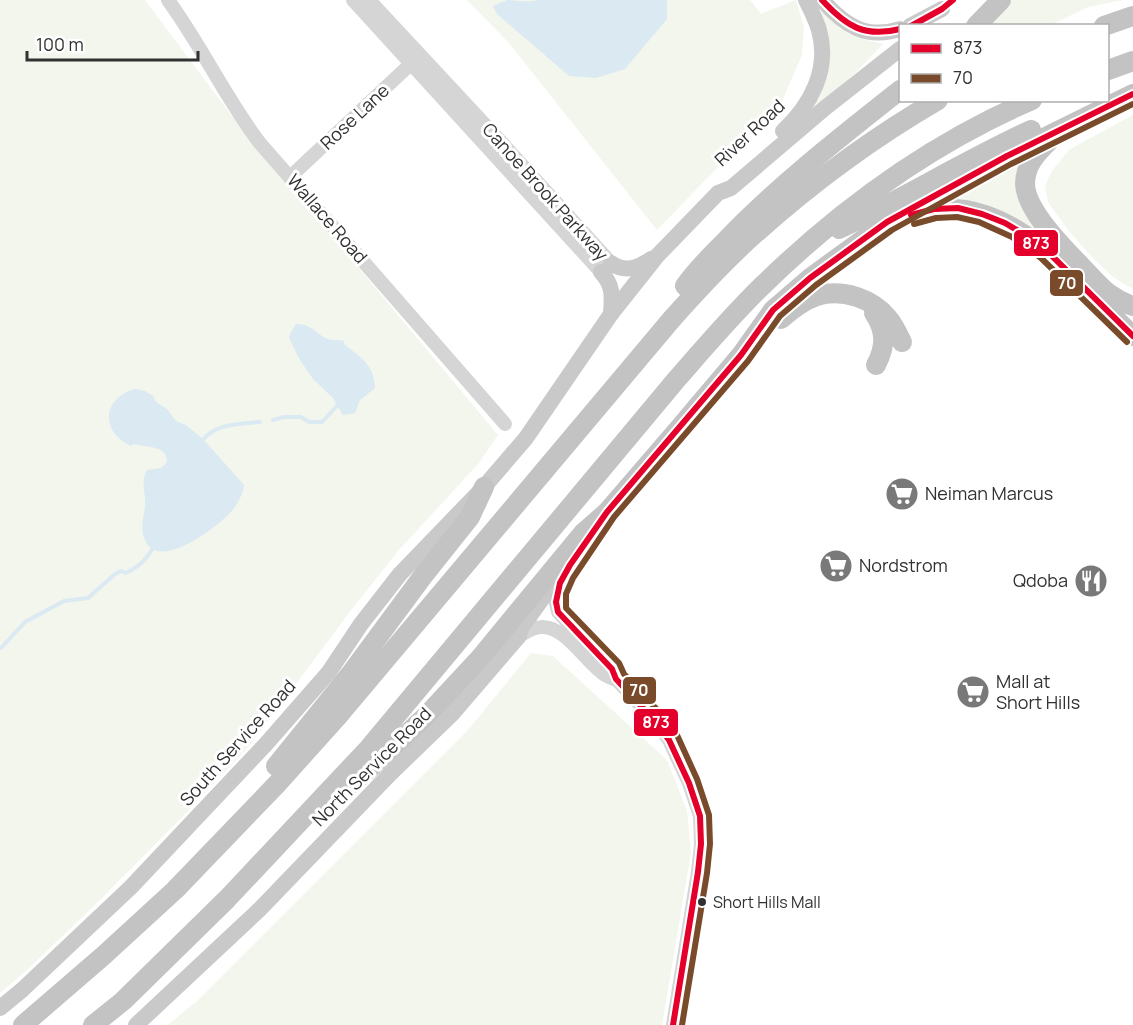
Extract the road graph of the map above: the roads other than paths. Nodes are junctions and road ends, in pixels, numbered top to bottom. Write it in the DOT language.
graph roads {
  1 [pos="168,0"];
  2 [pos="353,0"];
  3 [pos="369,0"];
  4 [pos="806,0"];
  5 [pos="822,0"];
  6 [pos="1001,0"];
  7 [pos="948,4"];
  8 [pos="913,24"];
  9 [pos="931,24"];
  10 [pos="978,24"];
  11 [pos="899,29"];
  12 [pos="899,50"];
  13 [pos="416,60"];
  14 [pos="1133,61"];
  15 [pos="1109,69"];
  16 [pos="899,91"];
  17 [pos="1133,93"];
  18 [pos="1109,96"];
  19 [pos="935,102"];
  20 [pos="1028,102"];
  21 [pos="1096,102"];
  22 [pos="1060,130"];
  23 [pos="290,177"];
  24 [pos="718,193"];
  25 [pos="887,222"];
  26 [pos="809,243"];
  27 [pos="657,256"];
  28 [pos="606,267"];
  29 [pos="860,298"];
  30 [pos="1133,306"];
  31 [pos="611,314"];
  32 [pos="1133,336"];
  33 [pos="902,342"];
  34 [pos="741,355"];
  35 [pos="876,365"];
  36 [pos="591,416"];
  37 [pos="505,424"];
  38 [pos="484,487"];
  39 [pos="607,512"];
  40 [pos="562,577"];
  41 [pos="519,636"];
  42 [pos="616,679"];
  43 [pos="242,819"];
  44 [pos="295,828"];
  45 [pos="0,1008"];
  46 [pos="23,1025"];
  47 [pos="93,1025"];
  48 [pos="136,1025"];
  49 [pos="673,1025"];
  1 -- 23 [label="street, Wallace Road"];
  2 -- 13 [label="street, Canoe Brook Parkway"];
  3 -- 13 [label="street, Canoe Brook Parkway"];
  4 -- 24 [label="main road, River Road"];
  5 -- 11 [label="main road"];
  6 -- 10 [label="highway"];
  7 -- 8 [label="main road"];
  7 -- 9 [label="main road"];
  12 -- 24 [label="main road"];
  13 -- 23 [label="street, Rose Lane"];
  13 -- 28 [label="street, Canoe Brook Parkway"];
  14 -- 15 [label="highway"];
  16 -- 36 [label="highway"];
  17 -- 18 [label="highway"];
  17 -- 22 [label="highway"];
  19 -- 36 [label="highway"];
  20 -- 26 [label="highway"];
  21 -- 26 [label="highway"];
  22 -- 25 [label="highway"];
  22 -- 30 [label="highway"];
  23 -- 37 [label="street, Wallace Road"];
  24 -- 27 [label="main road, South Service Road"];
  25 -- 32 [label="highway"];
  25 -- 34 [label="highway"];
  26 -- 44 [label="highway"];
  27 -- 28 [label="main road"];
  27 -- 31 [label="main road, South Service Road"];
  28 -- 31 [label="main road"];
  29 -- 33 [label="highway"];
  29 -- 34 [label="highway"];
  29 -- 35 [label="highway"];
  31 -- 38 [label="main road, South Service Road"];
  34 -- 39 [label="highway"];
  36 -- 43 [label="highway"];
  38 -- 43 [label="highway"];
  38 -- 45 [label="main road, South Service Road"];
  39 -- 40 [label="main road, North Service Road"];
  39 -- 44 [label="highway"];
  40 -- 41 [label="main road, North Service Road"];
  40 -- 42 [label="street"];
  41 -- 42 [label="street"];
  41 -- 48 [label="main road, North Service Road"];
  42 -- 49 [label="street"];
  43 -- 46 [label="highway"];
  44 -- 47 [label="highway"];
}
